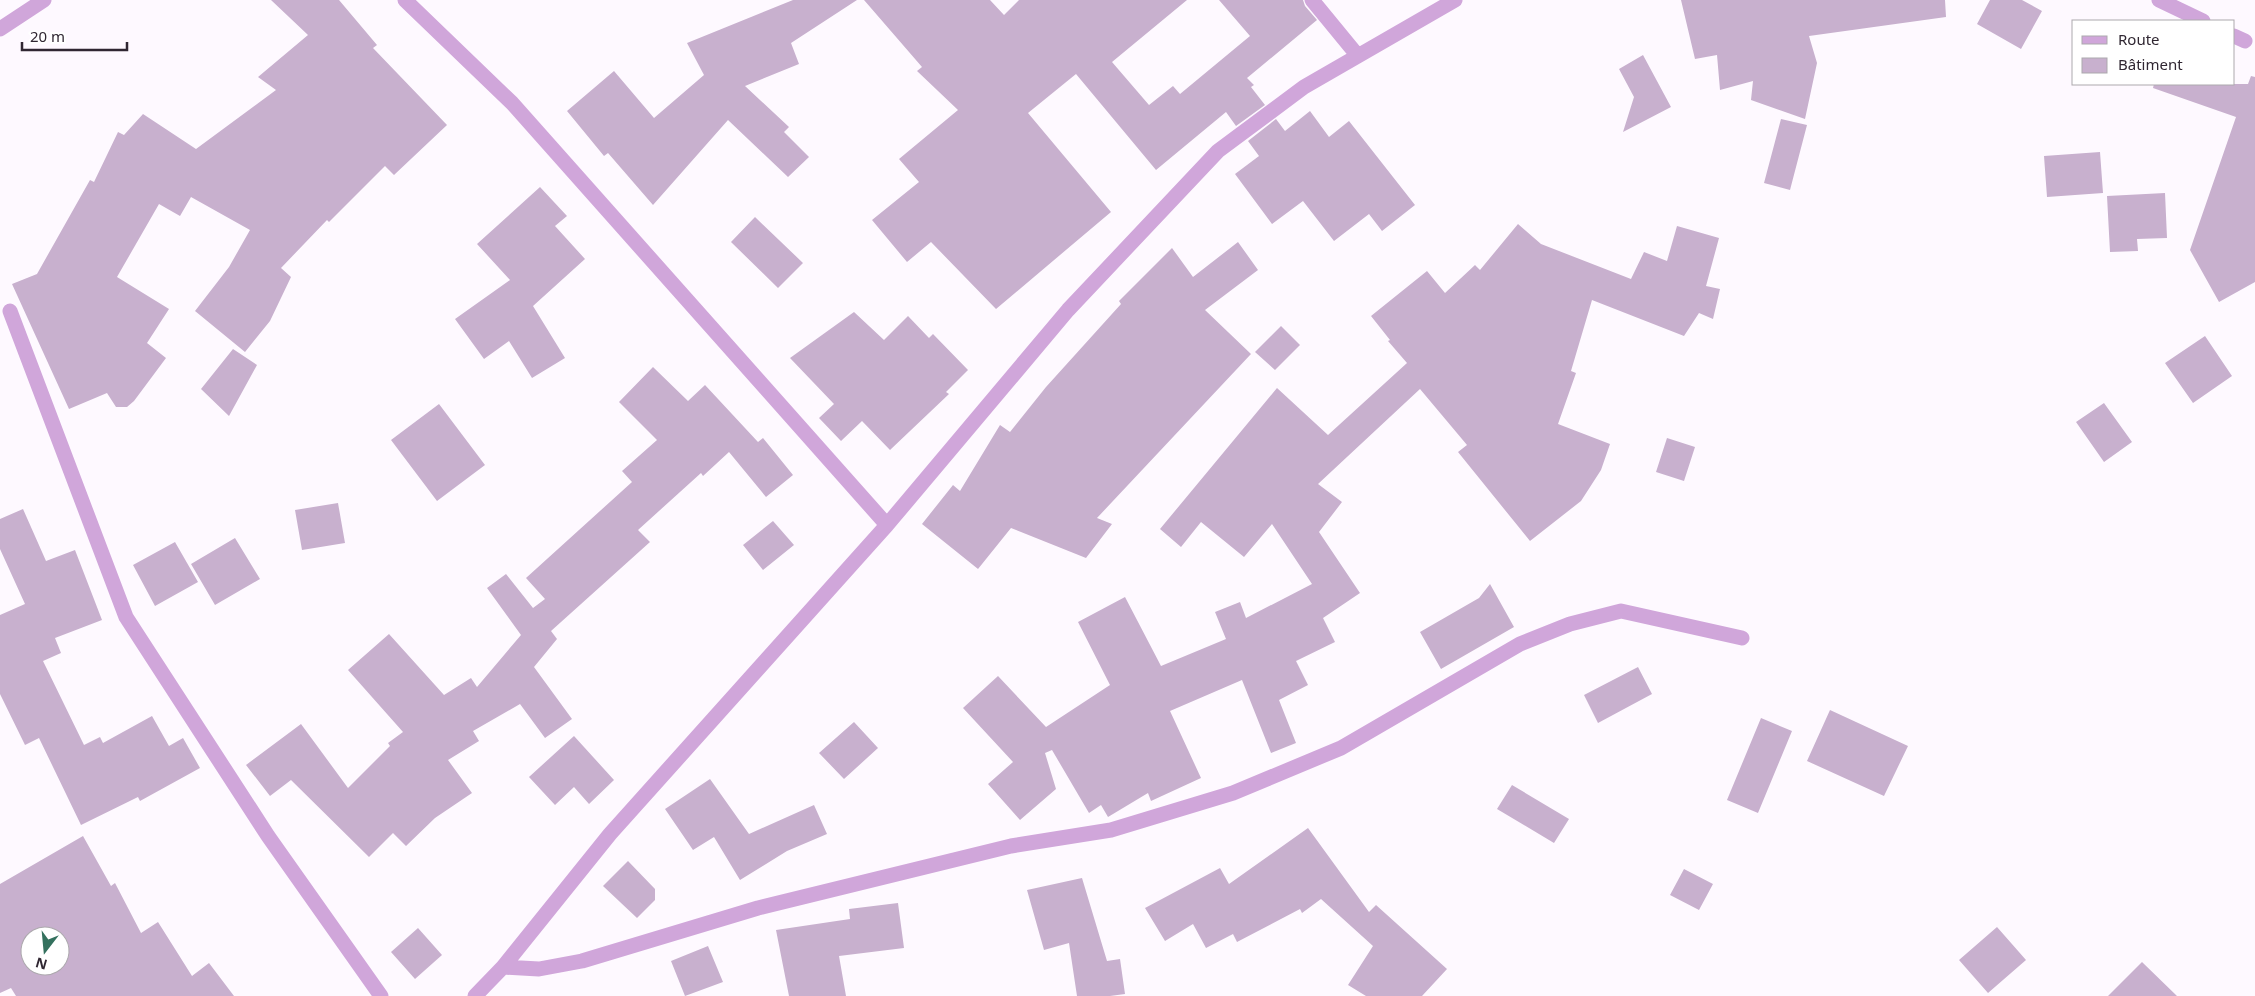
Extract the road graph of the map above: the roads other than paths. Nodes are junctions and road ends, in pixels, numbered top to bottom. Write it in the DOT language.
graph roads {
  1 [pos="44,0"];
  2 [pos="406,0"];
  3 [pos="1312,0"];
  4 [pos="1456,0"];
  5 [pos="2158,0"];
  6 [pos="2201,20"];
  7 [pos="0,29"];
  8 [pos="1358,56"];
  9 [pos="10,311"];
  10 [pos="886,525"];
  11 [pos="1742,638"];
  12 [pos="503,967"];
  13 [pos="381,996"];
  14 [pos="475,996"];
  1 -- 7 [label="street"];
  2 -- 10 [label="street"];
  3 -- 8 [label="street"];
  4 -- 8 [label="street"];
  5 -- 6 [label="street"];
  8 -- 10 [label="street"];
  9 -- 13 [label="street"];
  10 -- 12 [label="street"];
  11 -- 12 [label="street"];
  12 -- 14 [label="street"];
}
